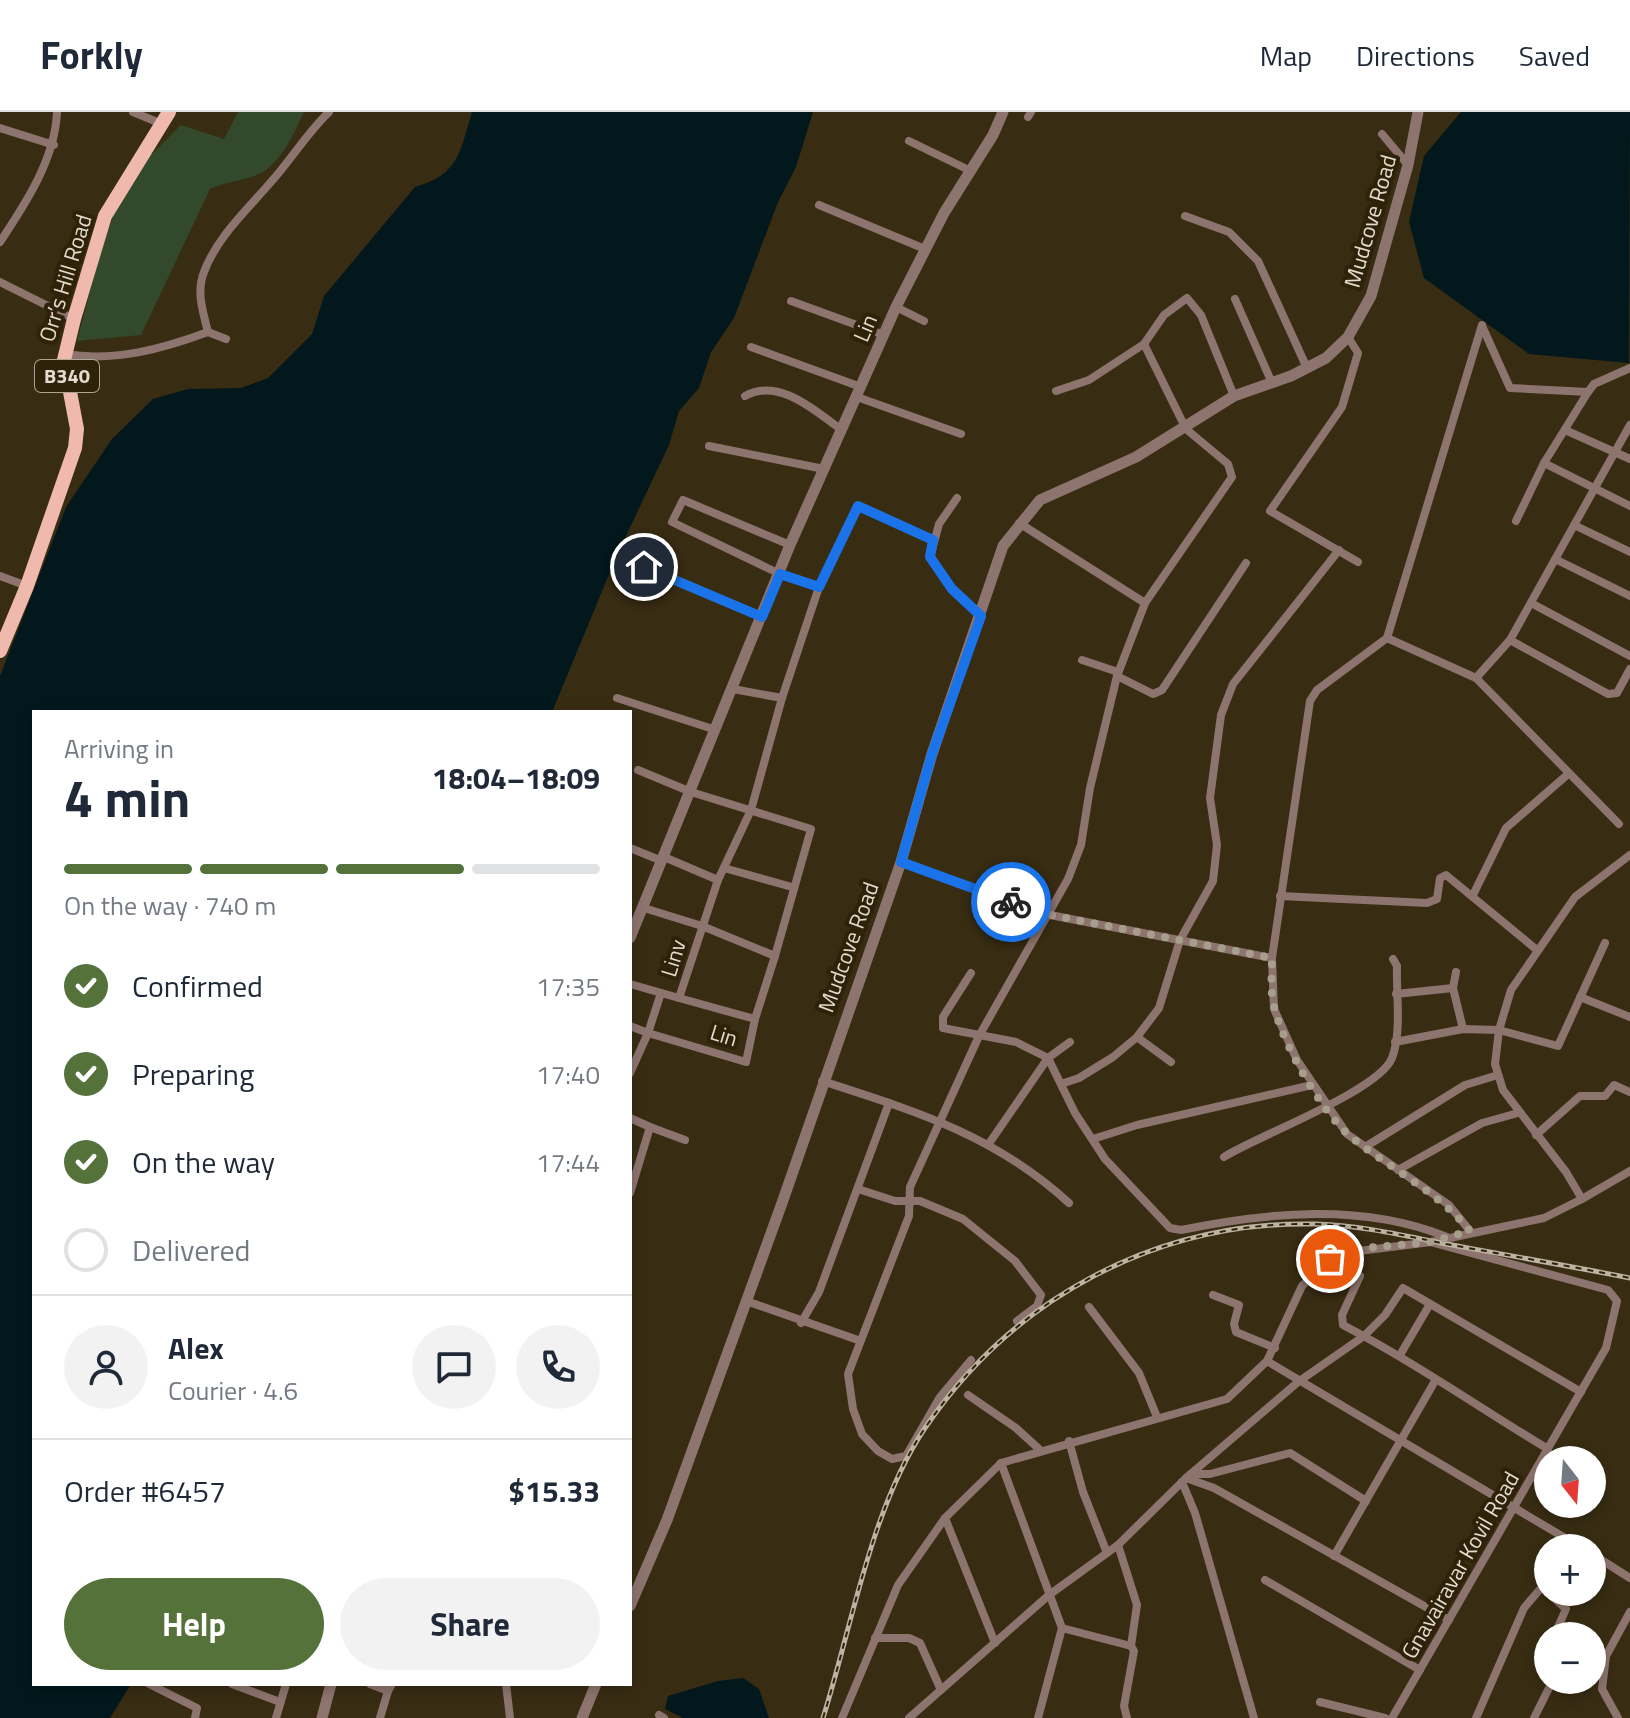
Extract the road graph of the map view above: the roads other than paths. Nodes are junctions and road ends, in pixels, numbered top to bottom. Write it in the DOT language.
graph roads {
  1 [pos="57,112"];
  2 [pos="133,112"];
  3 [pos="329,112"];
  4 [pos="1003,112"];
  5 [pos="1418,112"];
  6 [pos="166,118"];
  7 [pos="0,128"];
  8 [pos="1382,134"];
  9 [pos="909,141"];
  10 [pos="54,145"];
  11 [pos="1408,165"];
  12 [pos="971,171"];
  13 [pos="819,205"];
  14 [pos="1185,216"];
  15 [pos="0,242"];
  16 [pos="925,249"];
  17 [pos="0,282"];
  18 [pos="1235,299"];
  19 [pos="791,301"];
  20 [pos="896,307"];
  21 [pos="74,319"];
  22 [pos="924,321"];
  23 [pos="208,332"];
  24 [pos="884,335"];
  25 [pos="1348,337"];
  26 [pos="226,339"];
  27 [pos="1144,344"];
  28 [pos="751,347"];
  29 [pos="65,354"];
  30 [pos="1307,368"];
  31 [pos="1630,368"];
  32 [pos="1272,383"];
  33 [pos="1056,391"];
  34 [pos="859,392"];
  35 [pos="1588,392"];
  36 [pos="745,396"];
  37 [pos="1234,396"];
  38 [pos="1630,425"];
  39 [pos="1186,429"];
  40 [pos="842,430"];
  41 [pos="1565,430"];
  42 [pos="961,434"];
  43 [pos="709,446"];
  44 [pos="1615,452"];
  45 [pos="1630,459"];
  46 [pos="1544,463"];
  47 [pos="824,469"];
  48 [pos="1595,489"];
  49 [pos="957,498"];
  50 [pos="1630,506"];
  51 [pos="1516,521"];
  52 [pos="1019,523"];
  53 [pos="1574,525"];
  54 [pos="933,540"];
  55 [pos="790,545"];
  56 [pos="1339,550"];
  57 [pos="1630,552"];
  58 [pos="1555,559"];
  59 [pos="1358,562"];
  60 [pos="1246,563"];
  61 [pos="644,567"];
  62 [pos="780,574"];
  63 [pos="0,576"];
  64 [pos="27,586"];
  65 [pos="819,587"];
  66 [pos="1630,596"];
  67 [pos="1145,603"];
  68 [pos="1531,603"];
  69 [pos="981,616"];
  70 [pos="762,617"];
  71 [pos="1387,638"];
  72 [pos="1510,640"];
  73 [pos="0,651"];
  74 [pos="1630,656"];
  75 [pos="1082,660"];
  76 [pos="1630,669"];
  77 [pos="1118,674"];
  78 [pos="1476,678"];
  79 [pos="733,689"];
  80 [pos="617,698"];
  81 [pos="782,698"];
  82 [pos="716,730"];
  83 [pos="638,770"];
  84 [pos="1567,775"];
  85 [pos="691,792"];
  86 [pos="751,810"];
  87 [pos="1619,824"];
  88 [pos="632,849"];
  89 [pos="1630,855"];
  90 [pos="663,859"];
  91 [pos="901,862"];
  92 [pos="724,868"];
  93 [pos="718,880"];
  94 [pos="792,887"];
  95 [pos="1473,895"];
  96 [pos="1280,896"];
  97 [pos="644,908"];
  98 [pos="1045,914"];
  99 [pos="702,926"];
  100 [pos="632,934"];
  101 [pos="1180,940"];
  102 [pos="1605,943"];
  103 [pos="1537,950"];
  104 [pos="775,956"];
  105 [pos="1272,958"];
  106 [pos="1393,959"];
  107 [pos="1456,972"];
  108 [pos="971,973"];
  109 [pos="632,985"];
  110 [pos="1453,988"];
  111 [pos="661,993"];
  112 [pos="1396,994"];
  113 [pos="1580,997"];
  114 [pos="679,998"];
  115 [pos="1630,1017"];
  116 [pos="755,1019"];
  117 [pos="632,1027"];
  118 [pos="1463,1029"];
  119 [pos="1499,1030"];
  120 [pos="648,1033"];
  121 [pos="979,1036"];
  122 [pos="1137,1037"];
  123 [pos="1070,1042"];
  124 [pos="1395,1042"];
  125 [pos="1048,1058"];
  126 [pos="1171,1062"];
  127 [pos="632,1069"];
  128 [pos="1498,1075"];
  129 [pos="822,1081"];
  130 [pos="1061,1084"];
  131 [pos="1312,1085"];
  132 [pos="1630,1092"];
  133 [pos="889,1103"];
  134 [pos="1327,1108"];
  135 [pos="1518,1113"];
  136 [pos="632,1119"];
  137 [pos="939,1119"];
  138 [pos="650,1127"];
  139 [pos="1536,1135"];
  140 [pos="1093,1139"];
  141 [pos="685,1140"];
  142 [pos="988,1145"];
  143 [pos="1365,1147"];
  144 [pos="1224,1157"];
  145 [pos="1398,1170"];
  146 [pos="1630,1171"];
  147 [pos="632,1186"];
  148 [pos="858,1189"];
  149 [pos="909,1199"];
  150 [pos="1582,1199"];
  151 [pos="1069,1203"];
  152 [pos="1470,1231"];
  153 [pos="1448,1238"];
  154 [pos="1431,1242"];
  155 [pos="1360,1276"];
  156 [pos="1213,1295"];
  157 [pos="746,1301"];
  158 [pos="1430,1304"];
  159 [pos="1089,1307"];
  160 [pos="1017,1321"];
  161 [pos="801,1323"];
  162 [pos="1364,1336"];
  163 [pos="858,1340"];
  164 [pos="1275,1348"];
  165 [pos="1400,1355"];
  166 [pos="971,1360"];
  167 [pos="1267,1361"];
  168 [pos="1435,1381"];
  169 [pos="1298,1382"];
  170 [pos="1581,1392"];
  171 [pos="968,1395"];
  172 [pos="1157,1417"];
  173 [pos="1069,1441"];
  174 [pos="1400,1442"];
  175 [pos="1543,1446"];
  176 [pos="1550,1446"];
  177 [pos="1039,1449"];
  178 [pos="1001,1463"];
  179 [pos="1534,1473"];
  180 [pos="1186,1478"];
  181 [pos="1366,1501"];
  182 [pos="1515,1506"];
  183 [pos="945,1518"];
  184 [pos="1560,1534"];
  185 [pos="1118,1545"];
  186 [pos="1107,1553"];
  187 [pos="1334,1556"];
  188 [pos="1606,1563"];
  189 [pos="1630,1578"];
  190 [pos="1265,1580"];
  191 [pos="1049,1595"];
  192 [pos="632,1601"];
  193 [pos="1630,1612"];
  194 [pos="1449,1620"];
  195 [pos="1560,1622"];
  196 [pos="1062,1628"];
  197 [pos="875,1638"];
  198 [pos="995,1643"];
  199 [pos="1131,1646"];
  200 [pos="1606,1656"];
  201 [pos="1420,1670"];
  202 [pos="153,1686"];
  203 [pos="237,1686"];
  204 [pos="285,1686"];
  205 [pos="330,1686"];
  206 [pos="506,1686"];
  207 [pos="595,1686"];
  208 [pos="390,1688"];
  209 [pos="941,1690"];
  210 [pos="1546,1694"];
  211 [pos="1605,1694"];
  212 [pos="280,1702"];
  213 [pos="1320,1702"];
  214 [pos="195,1718"];
  215 [pos="276,1718"];
  216 [pos="322,1718"];
  217 [pos="380,1718"];
  218 [pos="510,1718"];
  219 [pos="582,1718"];
  220 [pos="842,1718"];
  221 [pos="909,1718"];
  222 [pos="1038,1718"];
  223 [pos="1127,1718"];
  224 [pos="1254,1718"];
  225 [pos="1385,1718"];
  226 [pos="1392,1718"];
  227 [pos="1476,1718"];
  228 [pos="1534,1718"];
  229 [pos="1618,1718"];
  1 -- 10 [label="street"];
  2 -- 6 [label="street"];
  3 -- 23 [label="street"];
  4 -- 12 [label="street, Lin"];
  5 -- 11 [label="street, Mudcove Road"];
  6 -- 21 [label="main road, Orr’s Hill Road / B340"];
  7 -- 10 [label="street"];
  8 -- 11 [label="street"];
  9 -- 12 [label="street"];
  10 -- 15 [label="street"];
  11 -- 25 [label="street, Mudcove Road"];
  12 -- 16 [label="street, Lin"];
  13 -- 16 [label="street"];
  14 -- 30 [label="street"];
  16 -- 20 [label="street, Lin"];
  17 -- 21 [label="street"];
  18 -- 32 [label="street"];
  19 -- 24 [label="street"];
  20 -- 22 [label="street"];
  20 -- 24 [label="street, Lin"];
  21 -- 29 [label="main road, Orr’s Hill Road / B340"];
  23 -- 26 [label="street"];
  23 -- 29 [label="street"];
  24 -- 34 [label="street, Lin"];
  25 -- 30 [label="street, Mudcove Road"];
  25 -- 56 [label="street"];
  27 -- 33 [label="street"];
  27 -- 37 [label="street"];
  27 -- 39 [label="street"];
  28 -- 34 [label="street"];
  29 -- 64 [label="main road, Orr’s Hill Road / B340"];
  30 -- 32 [label="street, Mudcove Road"];
  31 -- 35 [label="street"];
  32 -- 37 [label="street, Mudcove Road"];
  34 -- 40 [label="street, Lin"];
  34 -- 42 [label="street"];
  35 -- 41 [label="street"];
  35 -- 71 [label="street"];
  36 -- 40 [label="street"];
  37 -- 39 [label="street, Mudcove Road"];
  38 -- 44 [label="street"];
  39 -- 52 [label="street, Mudcove Road"];
  39 -- 67 [label="street"];
  40 -- 47 [label="street, Lin"];
  41 -- 44 [label="street"];
  41 -- 46 [label="street"];
  43 -- 47 [label="street"];
  44 -- 45 [label="street"];
  44 -- 48 [label="street"];
  46 -- 48 [label="street"];
  46 -- 51 [label="street"];
  47 -- 55 [label="street, Lin"];
  48 -- 50 [label="street"];
  48 -- 53 [label="street"];
  49 -- 54 [label="street"];
  52 -- 67 [label="street"];
  52 -- 69 [label="street, Mudcove Road"];
  53 -- 57 [label="street"];
  53 -- 58 [label="street"];
  54 -- 65 [label="street"];
  54 -- 69 [label="street"];
  55 -- 62 [label="street, Lin"];
  55 -- 62 [label="street"];
  56 -- 59 [label="street"];
  56 -- 101 [label="street"];
  58 -- 66 [label="street"];
  58 -- 68 [label="street"];
  60 -- 77 [label="street"];
  61 -- 70 [label="street"];
  62 -- 65 [label="street"];
  62 -- 70 [label="street, Lin"];
  63 -- 64 [label="street"];
  64 -- 73 [label="main road, Orr’s Hill Road / B340"];
  65 -- 81 [label="street"];
  67 -- 77 [label="street"];
  68 -- 72 [label="street"];
  68 -- 74 [label="street"];
  69 -- 91 [label="street, Mudcove Road"];
  70 -- 79 [label="street, Lin"];
  71 -- 78 [label="street"];
  71 -- 96 [label="street"];
  72 -- 76 [label="street"];
  72 -- 78 [label="street"];
  75 -- 77 [label="street"];
  77 -- 98 [label="street"];
  78 -- 84 [label="street"];
  79 -- 81 [label="street"];
  79 -- 82 [label="street, Lin"];
  80 -- 82 [label="street"];
  81 -- 86 [label="street"];
  82 -- 85 [label="street, Lin"];
  83 -- 85 [label="street, Lin"];
  84 -- 87 [label="street"];
  84 -- 95 [label="street"];
  85 -- 86 [label="street, Lin"];
  85 -- 90 [label="street, Lin"];
  86 -- 92 [label="street"];
  86 -- 94 [label="street, Lin"];
  88 -- 90 [label="street"];
  89 -- 103 [label="street"];
  90 -- 93 [label="street"];
  90 -- 97 [label="street, Lin"];
  91 -- 98 [label="street"];
  91 -- 129 [label="street, Mudcove Road"];
  92 -- 93 [label="street"];
  92 -- 94 [label="street"];
  93 -- 99 [label="street, Linv"];
  94 -- 104 [label="street, Lin"];
  95 -- 96 [label="street"];
  95 -- 103 [label="street"];
  96 -- 105 [label="street"];
  97 -- 99 [label="street"];
  97 -- 100 [label="street, Lin"];
  98 -- 101 [label="street"];
  98 -- 121 [label="street"];
  99 -- 104 [label="street"];
  99 -- 114 [label="street, Linv"];
  101 -- 105 [label="street"];
  101 -- 122 [label="street"];
  102 -- 113 [label="street"];
  103 -- 119 [label="street"];
  104 -- 116 [label="street, Lin"];
  105 -- 131 [label="street"];
  106 -- 112 [label="street"];
  107 -- 110 [label="street"];
  108 -- 121 [label="street"];
  109 -- 111 [label="street, Linv"];
  110 -- 112 [label="street"];
  110 -- 118 [label="street"];
  111 -- 114 [label="street, Linv"];
  111 -- 120 [label="street"];
  112 -- 124 [label="street"];
  113 -- 115 [label="street"];
  113 -- 119 [label="street"];
  114 -- 116 [label="street, Lin"];
  116 -- 120 [label="street, Lin"];
  117 -- 120 [label="street, Lin"];
  118 -- 119 [label="street"];
  118 -- 124 [label="street"];
  119 -- 128 [label="street"];
  120 -- 127 [label="street"];
  121 -- 125 [label="street"];
  121 -- 137 [label="street"];
  122 -- 126 [label="street"];
  122 -- 130 [label="street"];
  123 -- 125 [label="street"];
  124 -- 134 [label="street"];
  125 -- 130 [label="street"];
  125 -- 142 [label="street"];
  128 -- 135 [label="street"];
  128 -- 143 [label="street"];
  129 -- 133 [label="street"];
  129 -- 157 [label="street, Mudcove Road"];
  130 -- 140 [label="street"];
  131 -- 134 [label="street"];
  131 -- 140 [label="street"];
  132 -- 139 [label="street"];
  133 -- 137 [label="street"];
  133 -- 148 [label="street"];
  134 -- 143 [label="street"];
  134 -- 144 [label="street"];
  135 -- 139 [label="street"];
  135 -- 145 [label="street"];
  136 -- 138 [label="street"];
  137 -- 142 [label="street"];
  137 -- 149 [label="street"];
  138 -- 141 [label="street"];
  138 -- 147 [label="street"];
  139 -- 150 [label="street"];
  140 -- 153 [label="street"];
  142 -- 151 [label="street"];
  143 -- 145 [label="street"];
  145 -- 152 [label="street"];
  146 -- 150 [label="street"];
  148 -- 149 [label="street"];
  148 -- 161 [label="street"];
  149 -- 160 [label="street"];
  149 -- 163 [label="street"];
  150 -- 152 [label="street"];
  152 -- 153 [label="street"];
  153 -- 154 [label="street"];
  154 -- 164 [label="street"];
  154 -- 170 [label="street, Gnavairavar Kovil Road"];
  155 -- 162 [label="street"];
  156 -- 164 [label="street"];
  157 -- 161 [label="street"];
  157 -- 192 [label="street, Mudcove Road"];
  158 -- 162 [label="street"];
  158 -- 165 [label="street"];
  158 -- 170 [label="street"];
  159 -- 172 [label="street"];
  161 -- 163 [label="street"];
  162 -- 165 [label="street"];
  162 -- 169 [label="street"];
  163 -- 166 [label="street"];
  164 -- 167 [label="street"];
  165 -- 168 [label="street"];
  167 -- 169 [label="street"];
  167 -- 172 [label="street"];
  168 -- 174 [label="street"];
  168 -- 175 [label="street"];
  169 -- 174 [label="street"];
  169 -- 180 [label="street"];
  170 -- 176 [label="street, Gnavairavar Kovil Road"];
  171 -- 177 [label="street"];
  172 -- 173 [label="street"];
  173 -- 177 [label="street"];
  173 -- 186 [label="street"];
  174 -- 181 [label="street"];
  174 -- 182 [label="street"];
  177 -- 178 [label="street"];
  178 -- 183 [label="street"];
  178 -- 191 [label="street"];
  179 -- 182 [label="street, Gnavairavar Kovil Road"];
  180 -- 181 [label="street"];
  180 -- 185 [label="street"];
  180 -- 187 [label="street"];
  180 -- 224 [label="street"];
  181 -- 187 [label="street"];
  182 -- 184 [label="street"];
  182 -- 194 [label="street, Gnavairavar Kovil Road"];
  183 -- 197 [label="street"];
  183 -- 198 [label="street"];
  185 -- 186 [label="street"];
  185 -- 199 [label="street"];
  186 -- 191 [label="street"];
  187 -- 194 [label="street"];
  188 -- 189 [label="street"];
  190 -- 201 [label="street"];
  191 -- 196 [label="street"];
  191 -- 198 [label="street"];
  193 -- 200 [label="street"];
  194 -- 201 [label="street, Gnavairavar Kovil Road"];
  195 -- 227 [label="street"];
  196 -- 199 [label="street"];
  196 -- 222 [label="street"];
  197 -- 209 [label="street"];
  197 -- 220 [label="street"];
  198 -- 209 [label="street"];
  199 -- 223 [label="street"];
  201 -- 226 [label="street, Gnavairavar Kovil Road"];
  202 -- 214 [label="street"];
  203 -- 212 [label="street"];
  204 -- 212 [label="street"];
  205 -- 216 [label="street"];
  206 -- 218 [label="street"];
  207 -- 219 [label="street"];
  208 -- 217 [label="street"];
  209 -- 221 [label="street"];
  210 -- 228 [label="street"];
  211 -- 229 [label="street"];
  212 -- 215 [label="street"];
  213 -- 225 [label="street"];
}
